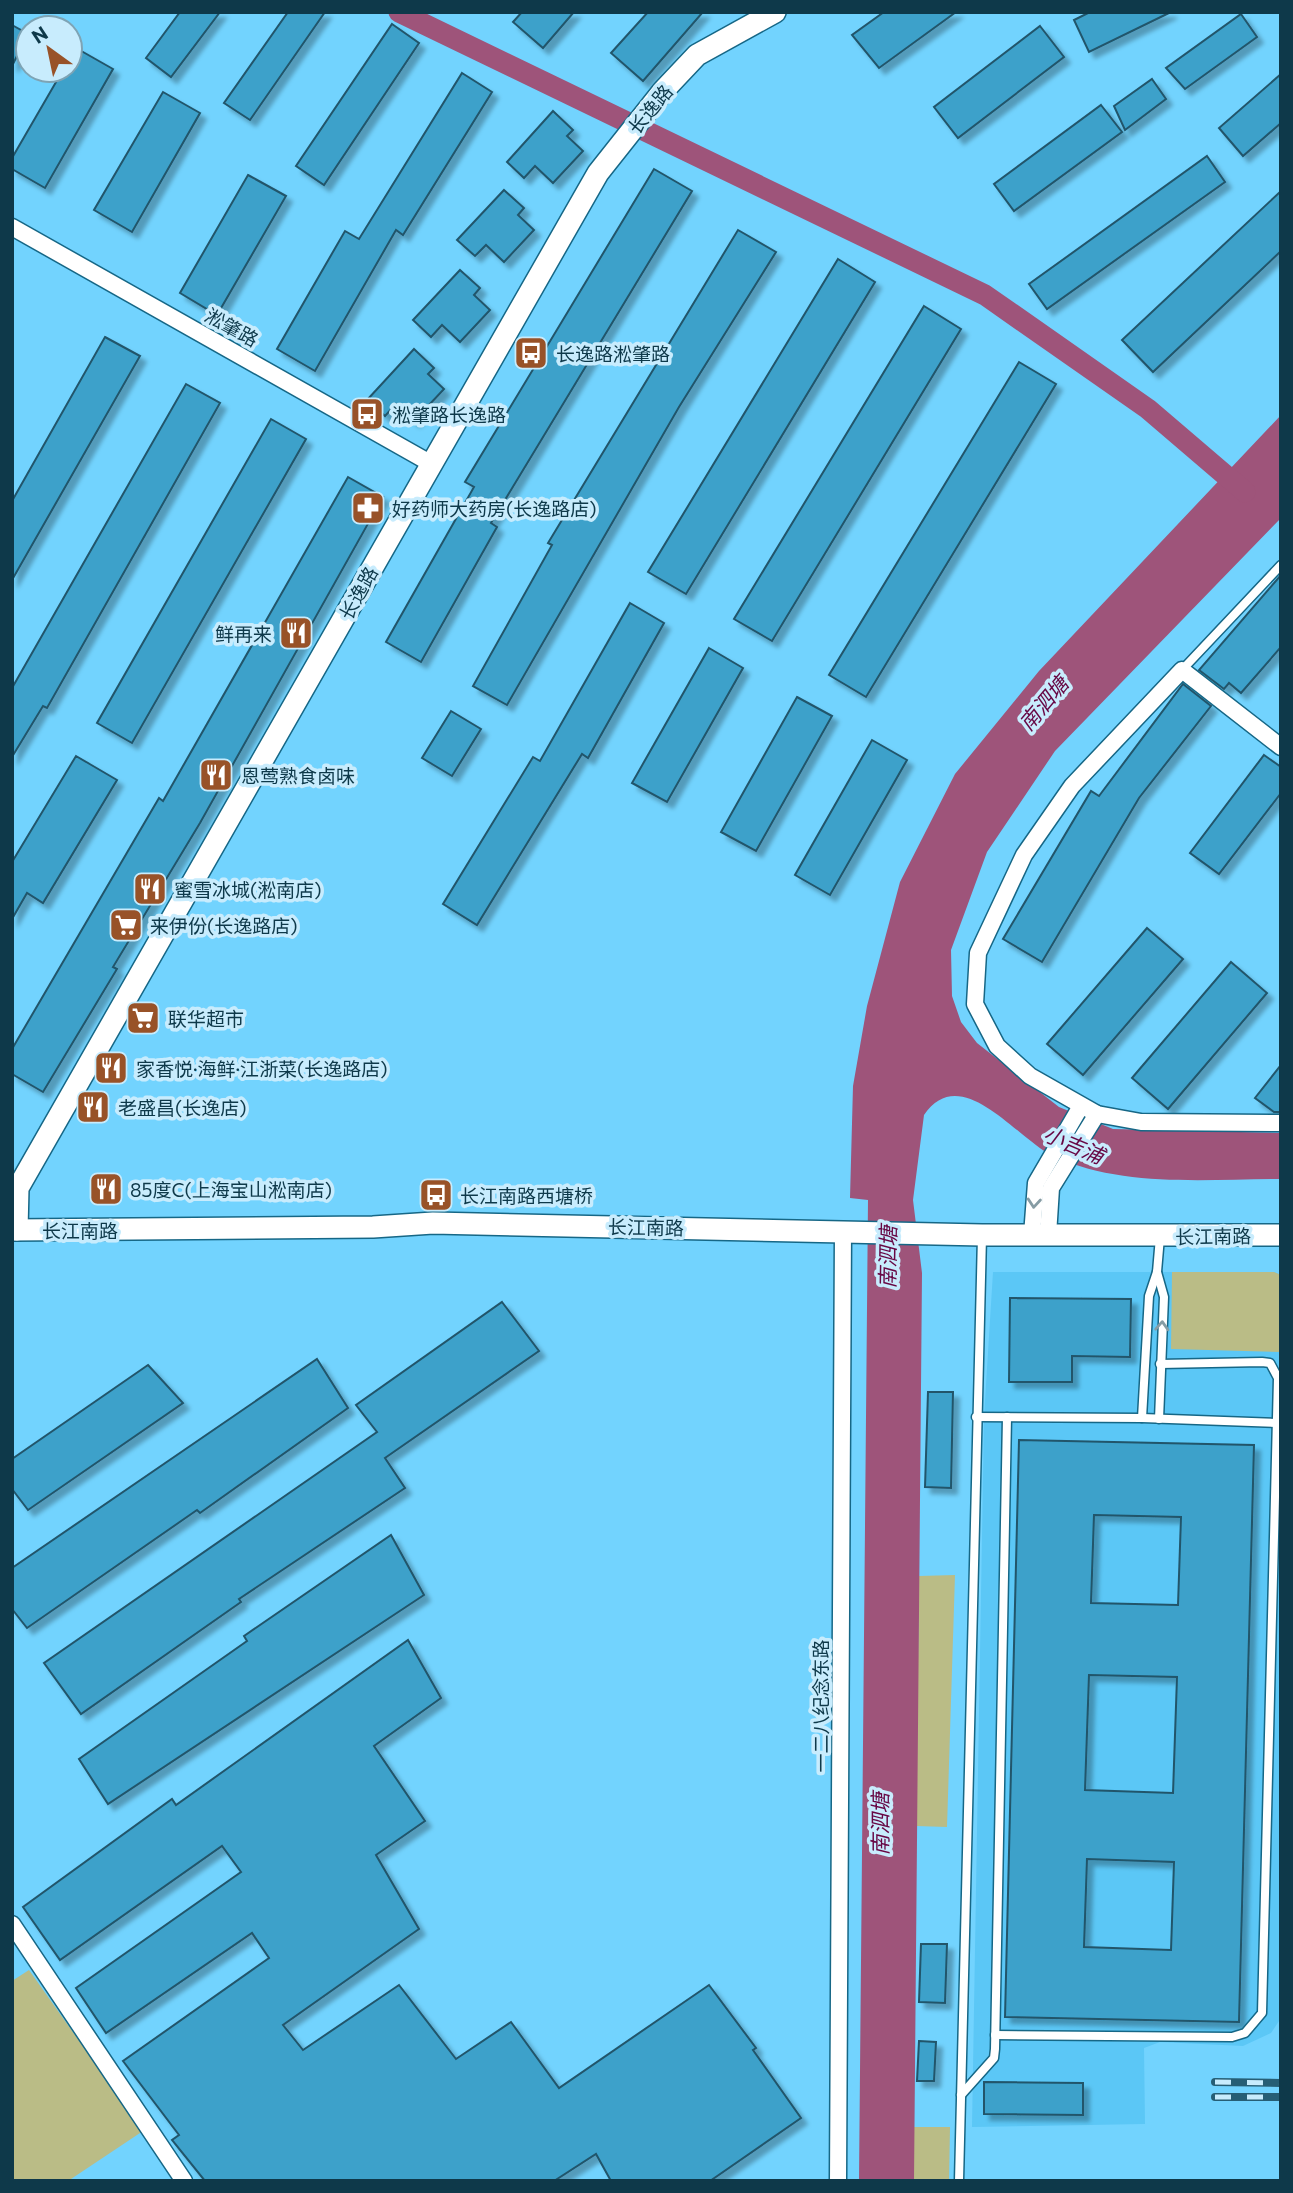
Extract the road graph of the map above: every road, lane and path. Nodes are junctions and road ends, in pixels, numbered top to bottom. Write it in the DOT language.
graph roads {
  1 [pos="775,12"];
  2 [pos="12,227"];
  3 [pos="430,463"];
  4 [pos="1281,565"];
  5 [pos="1182,670"];
  6 [pos="1281,747"];
  7 [pos="1081,1106"];
  8 [pos="1097,1114"];
  9 [pos="1281,1123"];
  10 [pos="1079,1124"];
  11 [pos="15,1230"];
  12 [pos="843,1231"];
  13 [pos="974,1235"];
  14 [pos="1040,1236"];
  15 [pos="1281,1236"];
  16 [pos="1160,1237"];
  17 [pos="1209,1237"];
  18 [pos="1281,1246"];
  19 [pos="1157,1272"];
  20 [pos="1160,1364"];
  21 [pos="976,1417"];
  22 [pos="1007,1417"];
  23 [pos="1142,1418"];
  24 [pos="1159,1419"];
  25 [pos="1276,1423"];
  26 [pos="12,1924"];
  27 [pos="995,2035"];
  28 [pos="961,2095"];
  29 [pos="184,2181"];
  30 [pos="838,2181"];
  31 [pos="959,2181"];
  1 -- 3 [label="street, 长逸路"];
  2 -- 3 [label="street, 淞肇路"];
  3 -- 11 [label="street, 长逸路"];
  4 -- 5 [label="lane"];
  5 -- 6 [label="street"];
  5 -- 7 [label="street"];
  7 -- 8 [label="street"];
  7 -- 10 [label="street"];
  8 -- 9 [label="street"];
  8 -- 10 [label="street"];
  10 -- 14 [label="street"];
  11 -- 12 [label="street, 长江南路"];
  12 -- 13 [label="street, 长江南路"];
  12 -- 30 [label="street, 一二八纪念东路"];
  13 -- 14 [label="street, 长江南路"];
  13 -- 21 [label="lane"];
  14 -- 16 [label="street, 长江南路"];
  15 -- 17 [label="street, 长江南路"];
  16 -- 17 [label="street, 长江南路"];
  16 -- 19 [label="lane"];
  17 -- 18 [label="street"];
  20 -- 19 [label="lane, one-way"];
  19 -- 23 [label="lane"];
  20 -- 24 [label="lane"];
  20 -- 25 [label="lane"];
  21 -- 22 [label="lane"];
  21 -- 28 [label="lane"];
  22 -- 23 [label="lane"];
  22 -- 27 [label="lane"];
  23 -- 24 [label="lane"];
  24 -- 25 [label="lane"];
  25 -- 27 [label="lane"];
  26 -- 29 [label="street"];
  27 -- 28 [label="lane"];
  28 -- 31 [label="lane"];
}
